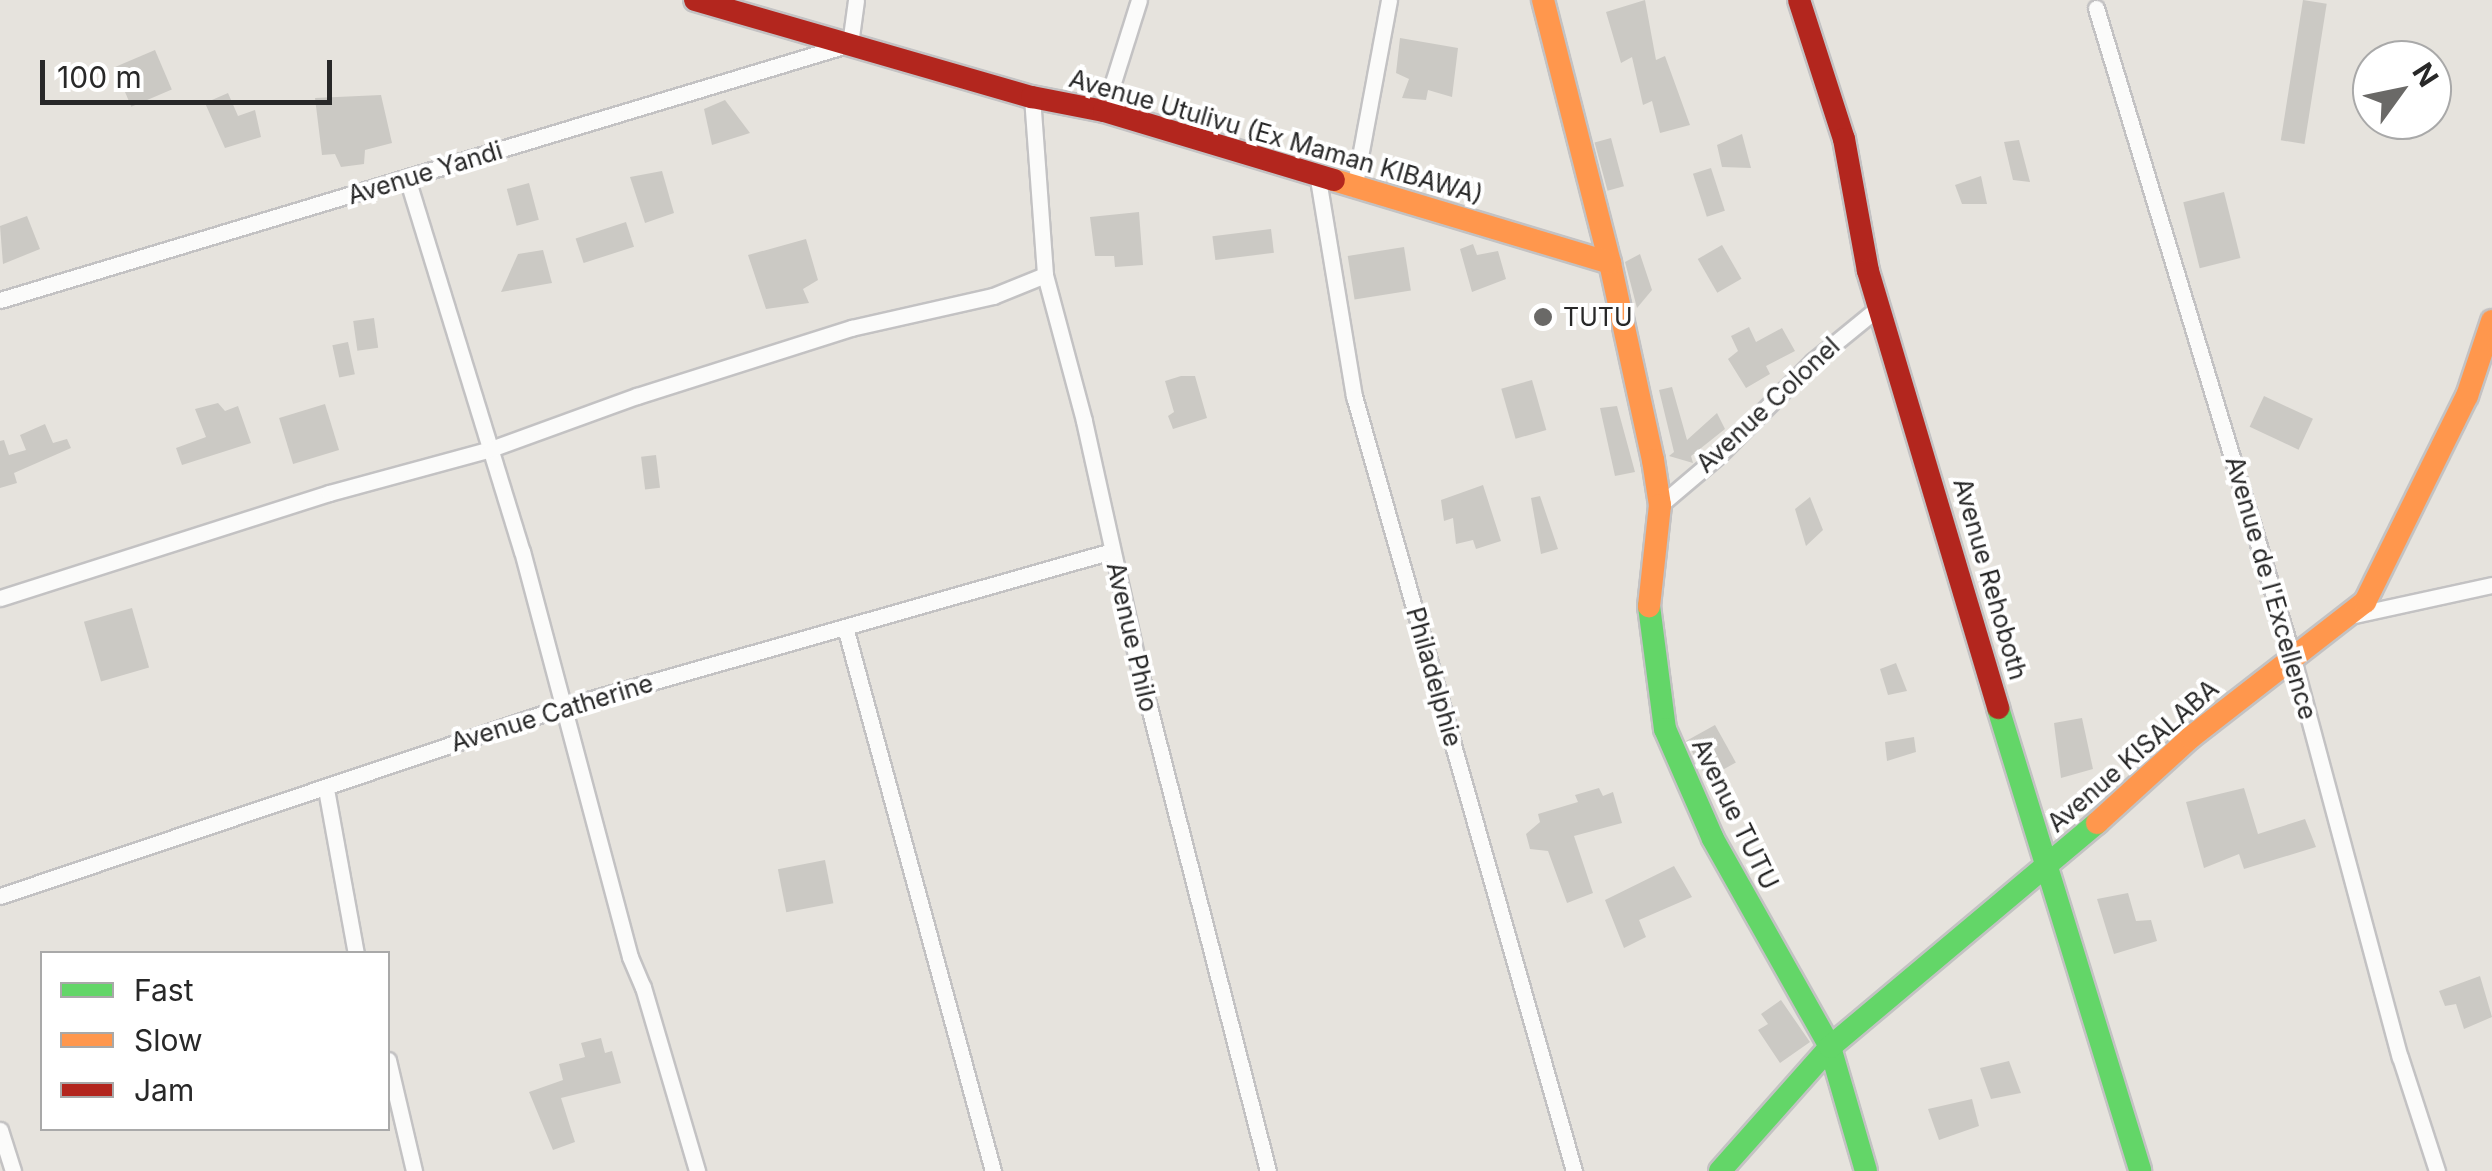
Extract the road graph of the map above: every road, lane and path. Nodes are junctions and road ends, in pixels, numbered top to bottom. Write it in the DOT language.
graph roads {
  1 [pos="695,0"];
  2 [pos="856,0"];
  3 [pos="1138,0"];
  4 [pos="1388,0"];
  5 [pos="1543,0"];
  6 [pos="1799,0"];
  7 [pos="2096,8"];
  8 [pos="850,44"];
  9 [pos="1032,96"];
  10 [pos="1104,111"];
  11 [pos="407,178"];
  12 [pos="1318,179"];
  13 [pos="1354,189"];
  14 [pos="1610,263"];
  15 [pos="1045,275"];
  16 [pos="0,300"];
  17 [pos="1878,308"];
  18 [pos="2492,321"];
  19 [pos="490,449"];
  20 [pos="1660,505"];
  21 [pos="1112,550"];
  22 [pos="2492,585"];
  23 [pos="0,598"];
  24 [pos="2346,618"];
  25 [pos="845,627"];
  26 [pos="2292,659"];
  27 [pos="563,707"];
  28 [pos="326,789"];
  29 [pos="2048,868"];
  30 [pos="0,896"];
  31 [pos="355,951"];
  32 [pos="1830,1048"];
  33 [pos="390,1069"];
  34 [pos="0,1130"];
  35 [pos="13,1171"];
  36 [pos="414,1171"];
  37 [pos="697,1171"];
  38 [pos="993,1171"];
  39 [pos="1268,1171"];
  40 [pos="1574,1171"];
  41 [pos="1720,1171"];
  42 [pos="1866,1171"];
  43 [pos="2140,1171"];
  44 [pos="2437,1171"];
  1 -- 8 [label="street, Avenue Utulivu (Ex Maman KIBAWA)"];
  2 -- 8 [label="street"];
  3 -- 10 [label="street"];
  4 -- 13 [label="street"];
  5 -- 14 [label="street, Avenue TUTU"];
  6 -- 17 [label="street, Avenue Rehoboth"];
  7 -- 26 [label="street, Avenue de l'Excellence"];
  8 -- 9 [label="street, Avenue Utulivu (Ex Maman KIBAWA)"];
  8 -- 11 [label="street, Avenue Yandi"];
  9 -- 10 [label="street, Avenue Utulivu (Ex Maman KIBAWA)"];
  9 -- 15 [label="street, Avenue Philo"];
  10 -- 12 [label="street, Avenue Utulivu (Ex Maman KIBAWA)"];
  11 -- 16 [label="street, Avenue Yandi"];
  11 -- 19 [label="street"];
  12 -- 13 [label="street, Avenue Utulivu (Ex Maman KIBAWA)"];
  12 -- 40 [label="street, Philadelphie"];
  13 -- 14 [label="street, Avenue Utulivu (Ex Maman KIBAWA)"];
  14 -- 20 [label="street, Avenue TUTU"];
  15 -- 19 [label="street"];
  15 -- 21 [label="street, Avenue Philo"];
  17 -- 20 [label="street, Avenue Colonel"];
  17 -- 29 [label="street, Avenue Rehoboth"];
  18 -- 24 [label="street, Avenue KISALABA"];
  19 -- 23 [label="street"];
  19 -- 27 [label="street"];
  20 -- 32 [label="street, Avenue TUTU"];
  21 -- 25 [label="street, Avenue Catherine"];
  21 -- 39 [label="street, Avenue Philo"];
  22 -- 24 [label="street"];
  24 -- 26 [label="street, Avenue KISALABA"];
  25 -- 27 [label="street, Avenue Catherine"];
  25 -- 38 [label="street"];
  26 -- 29 [label="street, Avenue KISALABA"];
  26 -- 44 [label="street, Avenue de l'Excellence"];
  27 -- 28 [label="street, Avenue Catherine"];
  27 -- 37 [label="street"];
  28 -- 30 [label="street, Avenue Catherine"];
  28 -- 31 [label="street"];
  29 -- 32 [label="street, Avenue KISALABA"];
  29 -- 43 [label="street, Avenue Rehoboth"];
  32 -- 41 [label="street, Avenue KISALABA"];
  32 -- 42 [label="street"];
  33 -- 36 [label="street"];
  34 -- 35 [label="street"];
}
